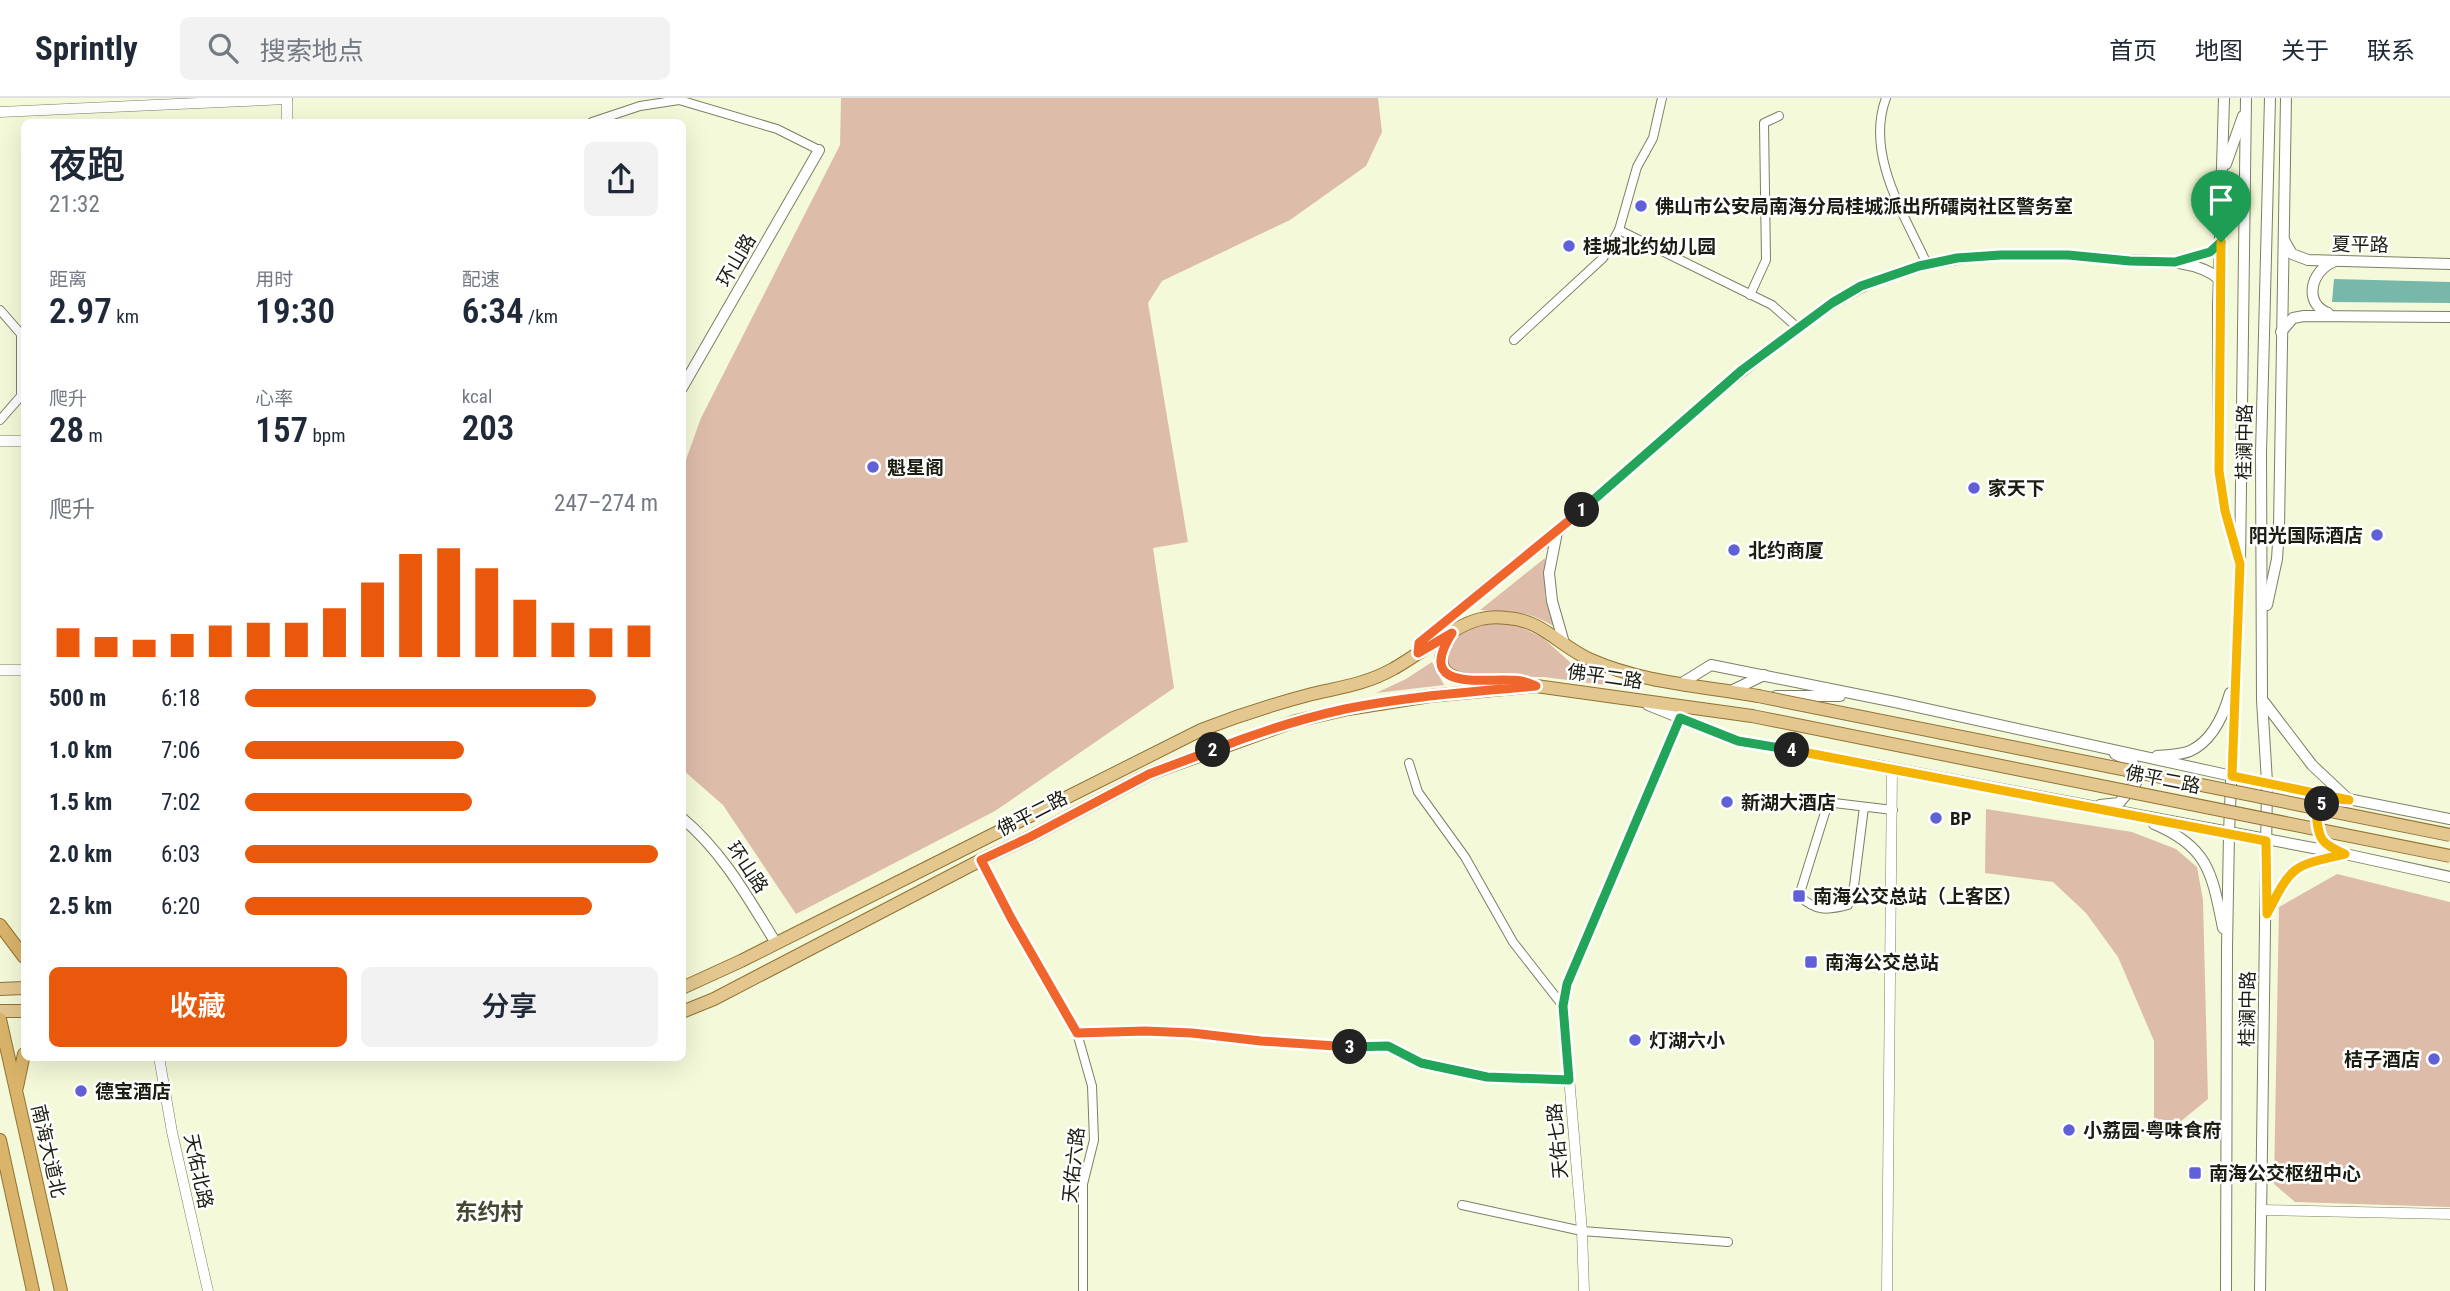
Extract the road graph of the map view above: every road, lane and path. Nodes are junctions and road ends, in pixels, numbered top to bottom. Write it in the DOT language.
graph roads {
  1 [pos="1662,98"];
  2 [pos="1886,98"];
  3 [pos="2224,98"];
  4 [pos="2286,98"];
  5 [pos="287,99"];
  6 [pos="2246,103"];
  7 [pos="2270,104"];
  8 [pos="0,112"];
  9 [pos="1779,116"];
  10 [pos="287,119"];
  11 [pos="601,119"];
  12 [pos="819,150"];
  13 [pos="2222,176"];
  14 [pos="2284,186"];
  15 [pos="1619,230"];
  16 [pos="2283,236"];
  17 [pos="2221,242"];
  18 [pos="2336,261"];
  19 [pos="2175,262"];
  20 [pos="1927,264"];
  21 [pos="2450,264"];
  22 [pos="2219,279"];
  23 [pos="1750,295"];
  24 [pos="0,310"];
  25 [pos="2334,315"];
  26 [pos="2450,317"];
  27 [pos="1798,328"];
  28 [pos="2281,332"];
  29 [pos="1514,340"];
  30 [pos="686,381"];
  31 [pos="0,420"];
  32 [pos="0,441"];
  33 [pos="21,441"];
  34 [pos="1556,533"];
  35 [pos="2240,564"];
  36 [pos="2263,621"];
  37 [pos="1452,633"];
  38 [pos="1563,643"];
  39 [pos="1418,653"];
  40 [pos="0,670"];
  41 [pos="21,670"];
  42 [pos="1764,675"];
  43 [pos="2235,677"];
  44 [pos="1682,683"];
  45 [pos="1536,686"];
  46 [pos="1731,691"];
  47 [pos="1860,695"];
  48 [pos="1758,696"];
  49 [pos="1636,700"];
  50 [pos="2262,700"];
  51 [pos="1680,718"];
  52 [pos="2103,748"];
  53 [pos="2149,758"];
  54 [pos="1409,763"];
  55 [pos="1892,768"];
  56 [pos="2232,776"];
  57 [pos="2267,782"];
  58 [pos="2349,800"];
  59 [pos="1864,807"];
  60 [pos="2088,807"];
  61 [pos="1893,810"];
  62 [pos="2135,816"];
  63 [pos="2450,819"];
  64 [pos="686,821"];
  65 [pos="2229,833"];
  66 [pos="2450,835"];
  67 [pos="2266,841"];
  68 [pos="2345,854"];
  69 [pos="2450,856"];
  70 [pos="981,860"];
  71 [pos="2450,877"];
  72 [pos="2267,914"];
  73 [pos="0,925"];
  74 [pos="776,943"];
  75 [pos="2227,948"];
  76 [pos="21,953"];
  77 [pos="686,986"];
  78 [pos="21,988"];
  79 [pos="0,989"];
  80 [pos="1563,1006"];
  81 [pos="686,1010"];
  82 [pos="0,1011"];
  83 [pos="21,1011"];
  84 [pos="0,1019"];
  85 [pos="1077,1033"];
  86 [pos="22,1061"];
  87 [pos="160,1061"];
  88 [pos="1569,1080"];
  89 [pos="16,1091"];
  90 [pos="0,1140"];
  91 [pos="1462,1205"];
  92 [pos="2262,1210"];
  93 [pos="2450,1214"];
  94 [pos="1582,1231"];
  95 [pos="1728,1242"];
  96 [pos="33,1291"];
  97 [pos="61,1291"];
  98 [pos="208,1291"];
  99 [pos="1083,1291"];
  100 [pos="1584,1291"];
  101 [pos="1887,1291"];
  102 [pos="2226,1291"];
  103 [pos="2260,1291"];
  1 -- 15 [label="street"];
  2 -- 20 [label="street"];
  3 -- 13 [label="main road"];
  4 -- 14 [label="main road"];
  5 -- 8 [label="street"];
  5 -- 10 [label="street"];
  6 -- 13 [label="main road"];
  6 -- 35 [label="main road, 桂澜中路"];
  7 -- 14 [label="main road"];
  7 -- 36 [label="main road, 桂澜中路"];
  9 -- 23 [label="street"];
  11 -- 12 [label="street"];
  12 -- 30 [label="main road, 环山路"];
  13 -- 17 [label="main road"];
  14 -- 16 [label="main road"];
  15 -- 23 [label="street"];
  15 -- 29 [label="street"];
  16 -- 18 [label="main road, 夏平路"];
  16 -- 28 [label="main road"];
  17 -- 19 [label="main road"];
  17 -- 22 [label="main road"];
  18 -- 21 [label="main road, 夏平路"];
  18 -- 25 [label="main road"];
  19 -- 20 [label="main road"];
  19 -- 22 [label="main road"];
  20 -- 27 [label="main road"];
  22 -- 35 [label="main road"];
  23 -- 27 [label="street"];
  24 -- 31 [label="street"];
  25 -- 26 [label="main road"];
  25 -- 28 [label="main road"];
  27 -- 34 [label="main road"];
  28 -- 36 [label="main road"];
  32 -- 33 [label="street"];
  34 -- 38 [label="main road"];
  34 -- 39 [label="main road"];
  35 -- 43 [label="main road, 桂澜中路"];
  36 -- 50 [label="main road, 桂澜中路"];
  37 -- 38 [label="main road, 佛平二路"];
  37 -- 39 [label="main road, 佛平二路"];
  37 -- 45 [label="main road"];
  38 -- 44 [label="main road, 佛平二路"];
  39 -- 74 [label="main road, 佛平二路"];
  40 -- 41 [label="street"];
  42 -- 44 [label="main road"];
  42 -- 46 [label="main road"];
  42 -- 47 [label="main road"];
  43 -- 53 [label="main road"];
  43 -- 56 [label="main road, 桂澜中路"];
  44 -- 46 [label="main road, 佛平二路"];
  45 -- 49 [label="main road, 佛平二路"];
  45 -- 70 [label="main road, 佛平二路"];
  46 -- 48 [label="main road, 佛平二路"];
  47 -- 48 [label="main road"];
  47 -- 52 [label="main road"];
  48 -- 66 [label="main road, 佛平二路, bridge"];
  49 -- 51 [label="main road"];
  49 -- 69 [label="main road, 佛平二路, bridge"];
  50 -- 57 [label="main road, 桂澜中路"];
  50 -- 58 [label="main road"];
  51 -- 55 [label="main road"];
  51 -- 80 [label="street, 天佑七路"];
  52 -- 53 [label="main road"];
  52 -- 60 [label="main road"];
  53 -- 56 [label="main road"];
  54 -- 80 [label="street"];
  55 -- 60 [label="main road"];
  55 -- 61 [label="street"];
  56 -- 57 [label="main road"];
  56 -- 65 [label="main road, 桂澜中路"];
  57 -- 58 [label="main road"];
  57 -- 67 [label="main road, 桂澜中路"];
  58 -- 63 [label="main road"];
  58 -- 68 [label="main road"];
  59 -- 59 [label="street"];
  59 -- 61 [label="street"];
  60 -- 62 [label="main road"];
  61 -- 101 [label="street"];
  62 -- 65 [label="main road"];
  62 -- 75 [label="main road"];
  64 -- 74 [label="main road, 环山路"];
  65 -- 67 [label="main road"];
  65 -- 75 [label="main road, 桂澜中路"];
  67 -- 68 [label="main road"];
  67 -- 72 [label="main road, 桂澜中路"];
  68 -- 71 [label="main road"];
  68 -- 72 [label="main road"];
  70 -- 81 [label="main road, 佛平二路"];
  70 -- 85 [label="street, 天佑六路"];
  72 -- 92 [label="main road, 桂澜中路"];
  73 -- 76 [label="highway"];
  74 -- 77 [label="main road, 佛平二路"];
  75 -- 102 [label="main road, 桂澜中路"];
  78 -- 79 [label="main road"];
  80 -- 88 [label="street, 天佑七路"];
  82 -- 83 [label="main road"];
  84 -- 89 [label="highway, 南海大道北"];
  85 -- 88 [label="street"];
  85 -- 99 [label="street, 天佑六路"];
  86 -- 89 [label="highway"];
  87 -- 98 [label="street, 天佑北路"];
  88 -- 94 [label="street, 天佑七路"];
  89 -- 97 [label="highway, 南海大道北"];
  90 -- 96 [label="highway"];
  91 -- 94 [label="street"];
  92 -- 93 [label="street"];
  92 -- 103 [label="main road, 桂澜中路"];
  94 -- 95 [label="street"];
  94 -- 100 [label="street, 天佑七路"];
}
